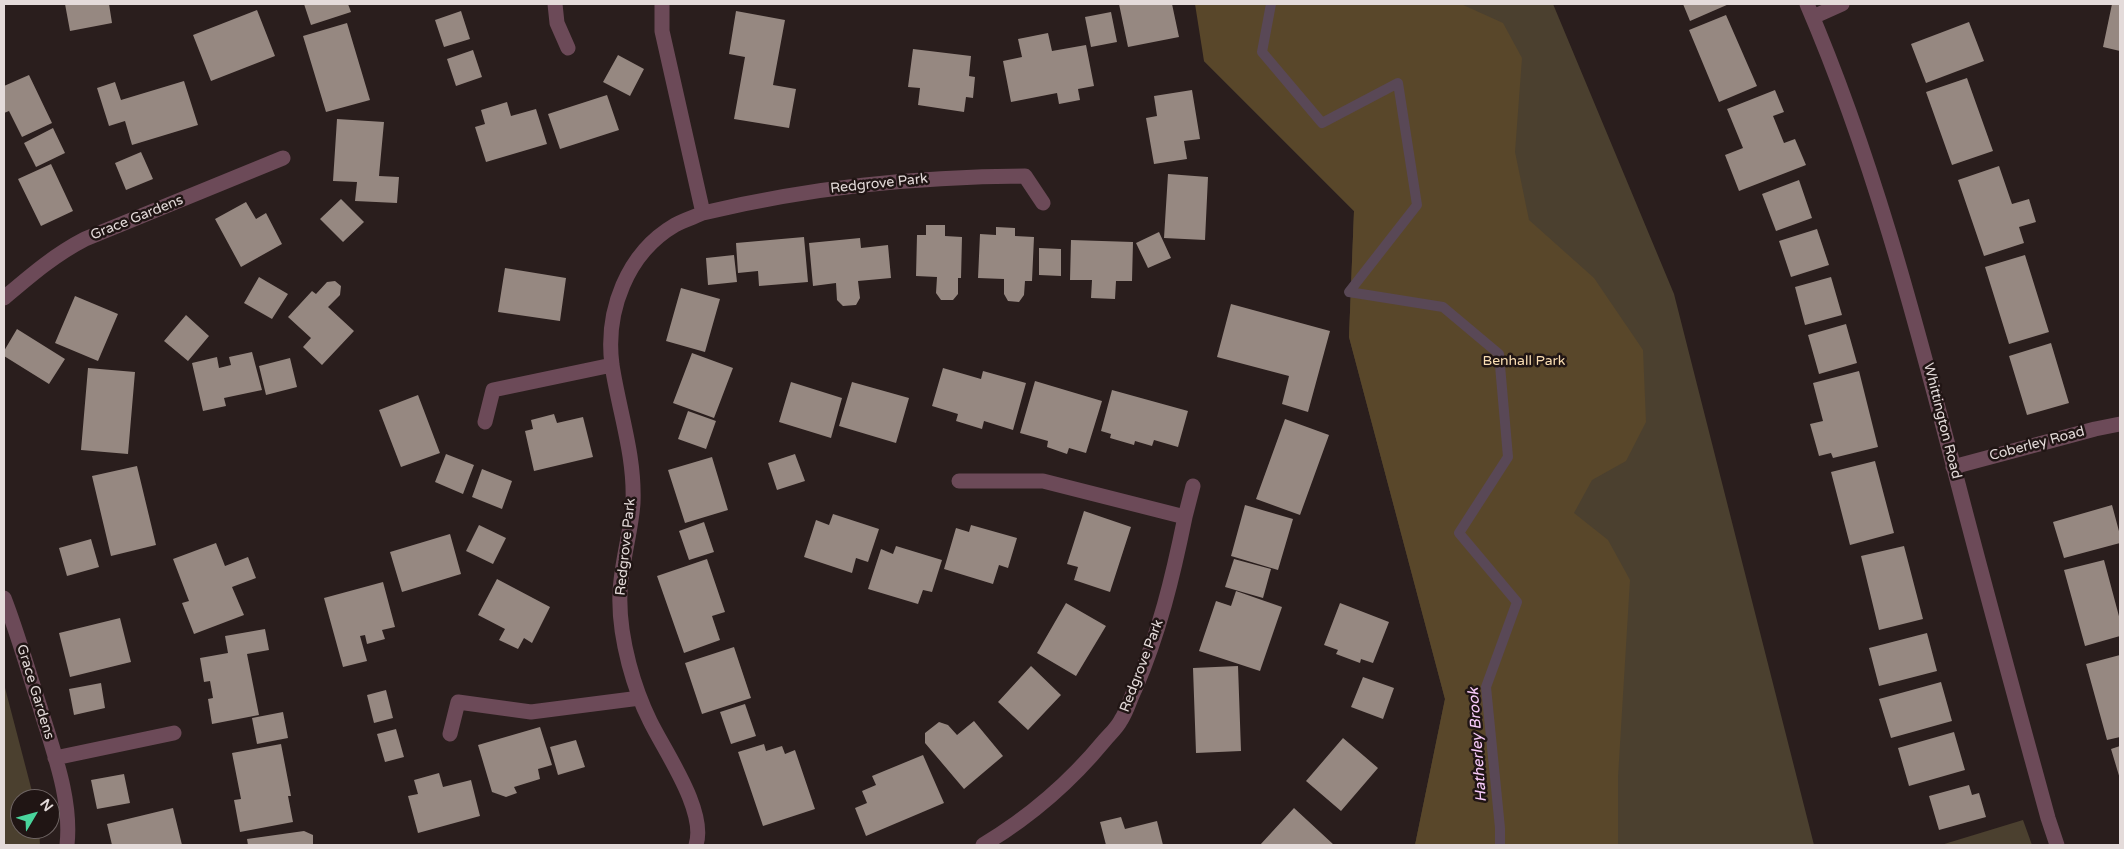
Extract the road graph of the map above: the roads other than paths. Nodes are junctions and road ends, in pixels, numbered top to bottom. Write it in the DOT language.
graph roads {
  1 [pos="556,4"];
  2 [pos="662,4"];
  3 [pos="1842,4"];
  4 [pos="1810,10"];
  5 [pos="568,48"];
  6 [pos="283,158"];
  7 [pos="1043,203"];
  8 [pos="703,213"];
  9 [pos="4,298"];
  10 [pos="612,366"];
  11 [pos="485,422"];
  12 [pos="2120,424"];
  13 [pos="1954,467"];
  14 [pos="959,481"];
  15 [pos="1193,486"];
  16 [pos="1186,517"];
  17 [pos="4,598"];
  18 [pos="640,698"];
  19 [pos="174,733"];
  20 [pos="450,734"];
  21 [pos="55,758"];
  22 [pos="700,844"];
  23 [pos="67,845"];
  24 [pos="983,845"];
  25 [pos="2057,845"];
  1 -- 5 [label="street"];
  2 -- 8 [label="street"];
  3 -- 4 [label="street"];
  4 -- 13 [label="street, Whittington Road"];
  6 -- 9 [label="street, Grace Gardens"];
  7 -- 8 [label="street, Redgrove Park"];
  8 -- 10 [label="street, Redgrove Park"];
  10 -- 11 [label="street"];
  10 -- 18 [label="street, Redgrove Park"];
  12 -- 13 [label="street, Coberley Road"];
  13 -- 25 [label="street, Whittington Road"];
  14 -- 16 [label="street"];
  15 -- 16 [label="street, Redgrove Park"];
  16 -- 24 [label="street, Redgrove Park"];
  17 -- 21 [label="street, Grace Gardens"];
  18 -- 20 [label="street"];
  18 -- 22 [label="street, Redgrove Park"];
  19 -- 21 [label="street, Grace Gardens"];
  21 -- 23 [label="street, Grace Gardens"];
}
